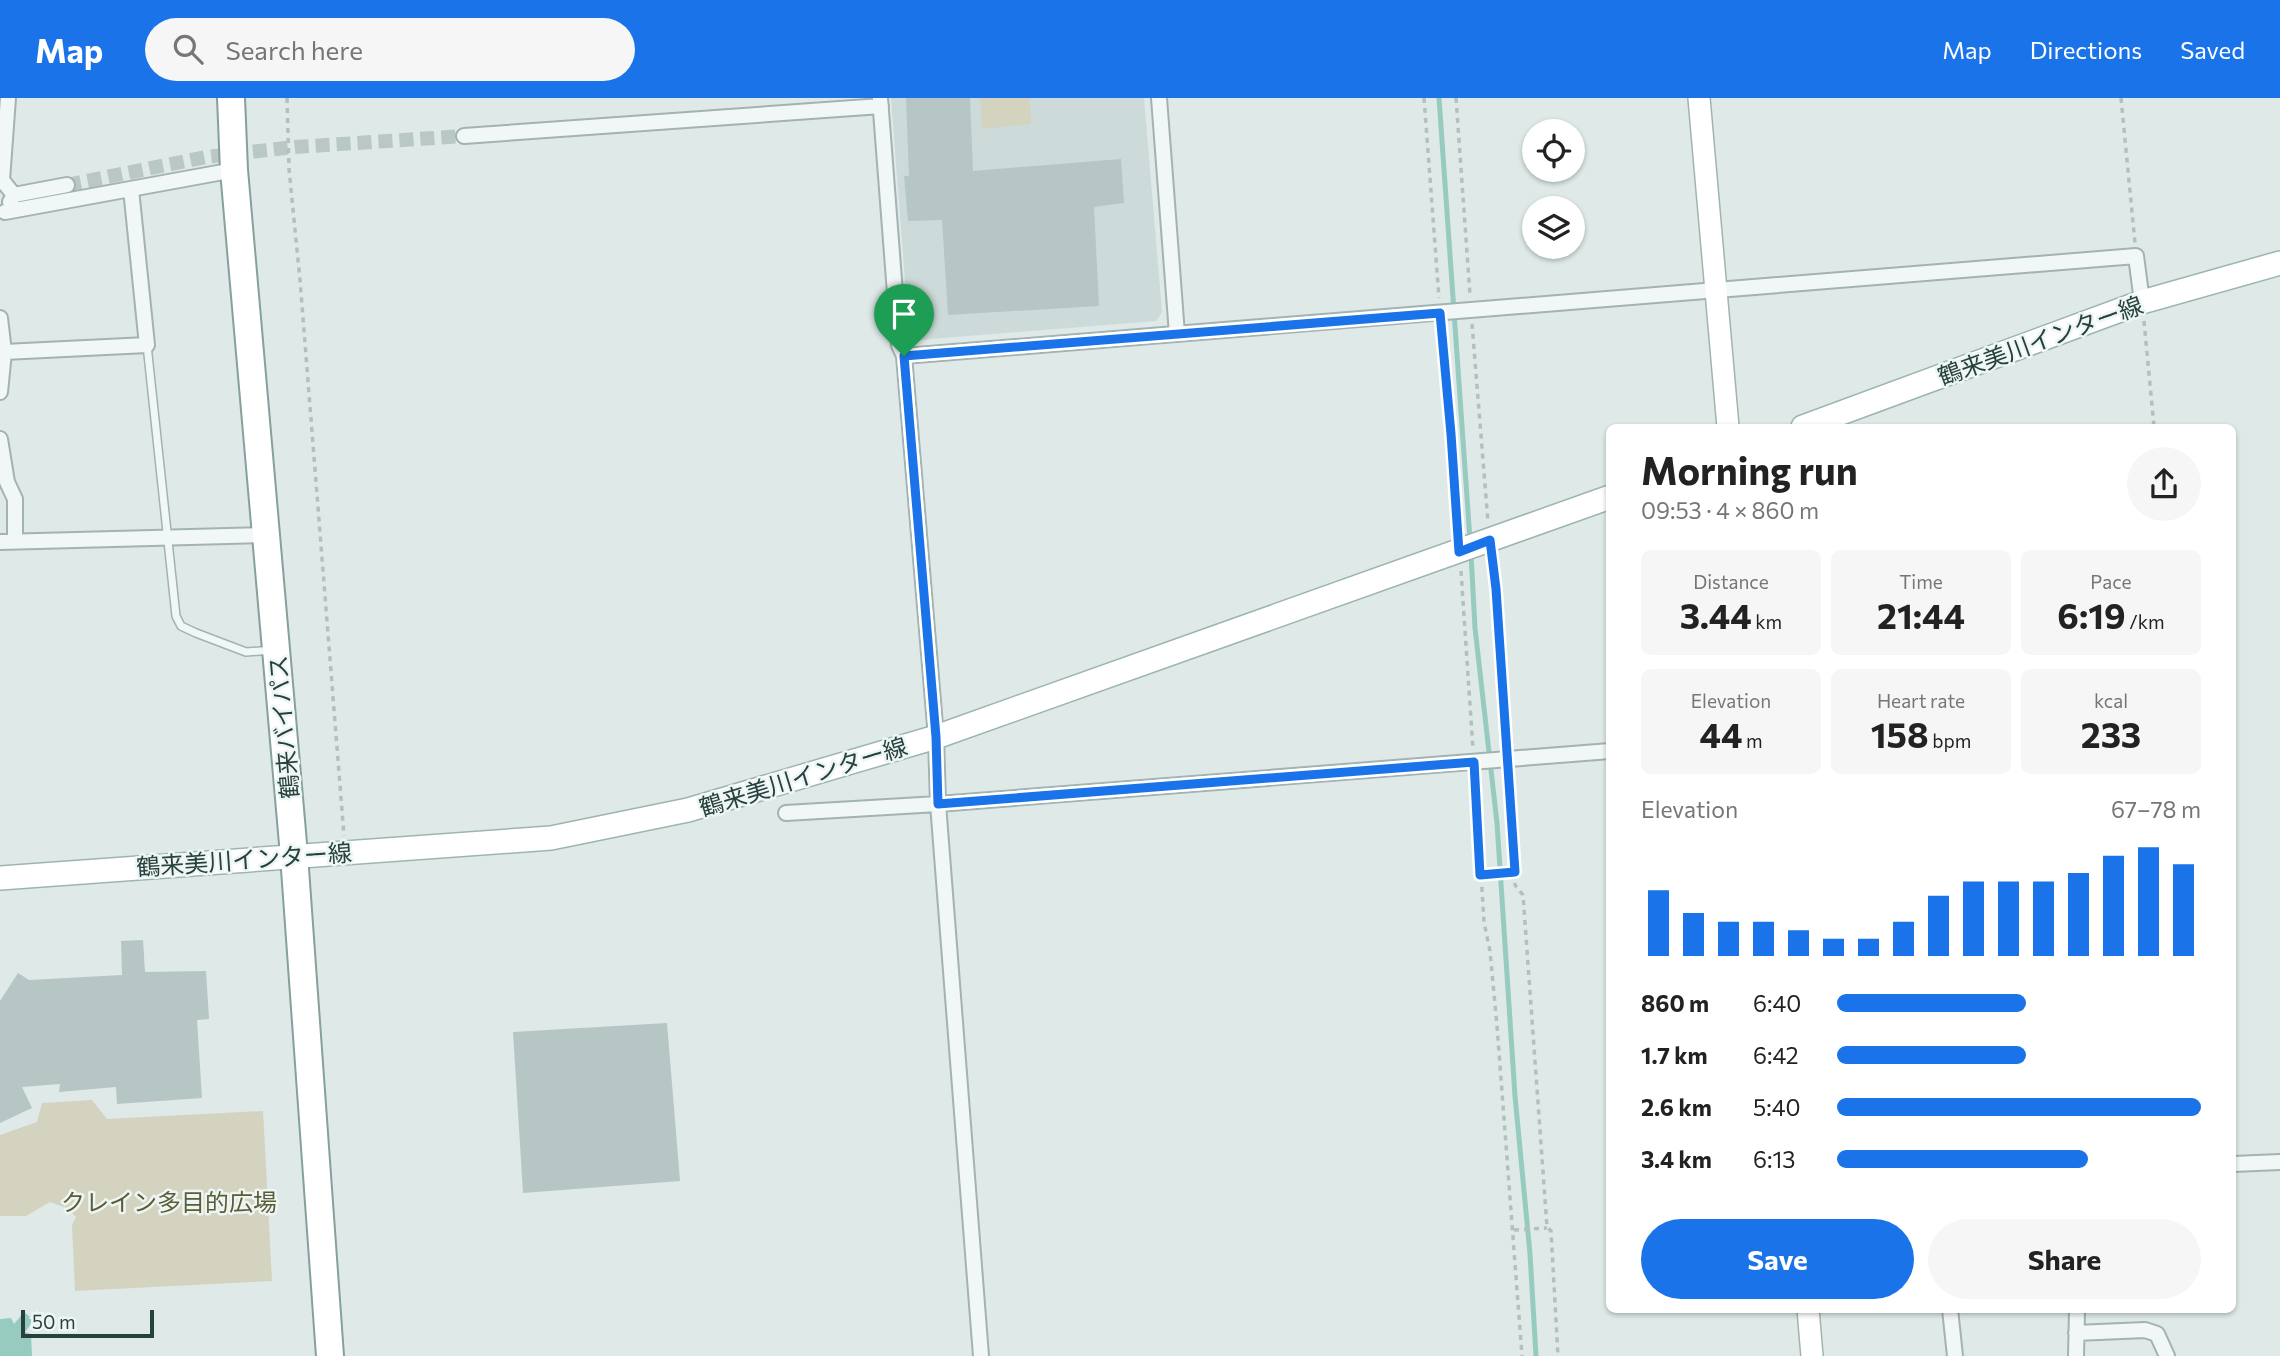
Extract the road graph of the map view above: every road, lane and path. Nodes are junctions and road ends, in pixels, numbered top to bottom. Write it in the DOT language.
graph roads {
  1 [pos="8,98"];
  2 [pos="230,98"];
  3 [pos="287,98"];
  4 [pos="1159,98"];
  5 [pos="1424,98"];
  6 [pos="1456,98"];
  7 [pos="1699,98"];
  8 [pos="2121,98"];
  9 [pos="880,102"];
  10 [pos="464,136"];
  11 [pos="234,170"];
  12 [pos="66,185"];
  13 [pos="131,189"];
  14 [pos="14,195"];
  15 [pos="2,213"];
  16 [pos="2136,256"];
  17 [pos="2280,263"];
  18 [pos="1716,291"];
  19 [pos="2142,302"];
  20 [pos="1468,311"];
  21 [pos="1443,313"];
  22 [pos="0,318"];
  23 [pos="1177,334"];
  24 [pos="147,345"];
  25 [pos="4,352"];
  26 [pos="904,356"];
  27 [pos="0,392"];
  28 [pos="1728,424"];
  29 [pos="1811,424"];
  30 [pos="2154,424"];
  31 [pos="0,439"];
  32 [pos="1606,498"];
  33 [pos="268,535"];
  34 [pos="168,538"];
  35 [pos="1487,541"];
  36 [pos="8,542"];
  37 [pos="1459,552"];
  38 [pos="277,650"];
  39 [pos="936,737"];
  40 [pos="1606,751"];
  41 [pos="1508,760"];
  42 [pos="1474,762"];
  43 [pos="938,804"];
  44 [pos="786,813"];
  45 [pos="345,852"];
  46 [pos="294,855"];
  47 [pos="1515,872"];
  48 [pos="1482,875"];
  49 [pos="0,878"];
  50 [pos="2280,1162"];
  51 [pos="2236,1164"];
  52 [pos="1547,1227"];
  53 [pos="1515,1230"];
  54 [pos="1808,1313"];
  55 [pos="1951,1313"];
  56 [pos="2077,1313"];
  57 [pos="2076,1333"];
  58 [pos="330,1356"];
  59 [pos="981,1356"];
  60 [pos="1522,1356"];
  61 [pos="1559,1356"];
  62 [pos="1812,1356"];
  63 [pos="1955,1356"];
  64 [pos="2076,1356"];
  65 [pos="2167,1356"];
  1 -- 14 [label="street"];
  2 -- 11 [label="highway, 鶴来バイパス"];
  3 -- 45 [label="path"];
  4 -- 23 [label="street"];
  5 -- 21 [label="path"];
  6 -- 20 [label="path"];
  7 -- 18 [label="street"];
  8 -- 16 [label="path"];
  9 -- 10 [label="street"];
  9 -- 26 [label="street"];
  11 -- 13 [label="street"];
  11 -- 33 [label="highway, 鶴来バイパス"];
  12 -- 14 [label="street"];
  13 -- 15 [label="street"];
  13 -- 24 [label="street"];
  14 -- 15 [label="street"];
  16 -- 18 [label="street"];
  16 -- 19 [label="street"];
  17 -- 19 [label="main road, 鶴来美川インター線"];
  18 -- 20 [label="street"];
  18 -- 28 [label="street"];
  19 -- 29 [label="main road, 鶴来美川インター線"];
  19 -- 30 [label="path"];
  20 -- 21 [label="street"];
  20 -- 35 [label="path"];
  21 -- 23 [label="street"];
  21 -- 37 [label="path"];
  22 -- 25 [label="street"];
  23 -- 26 [label="street"];
  24 -- 25 [label="street"];
  24 -- 34 [label="lane"];
  25 -- 27 [label="street"];
  26 -- 39 [label="street"];
  31 -- 36 [label="street"];
  32 -- 35 [label="main road, 鶴来美川インター線"];
  33 -- 34 [label="street"];
  33 -- 38 [label="highway, 鶴来バイパス"];
  34 -- 36 [label="street"];
  34 -- 38 [label="lane"];
  35 -- 37 [label="main road, 鶴来美川インター線"];
  35 -- 41 [label="path"];
  37 -- 39 [label="main road, 鶴来美川インター線"];
  37 -- 42 [label="path"];
  38 -- 46 [label="highway, 鶴来バイパス"];
  39 -- 43 [label="street"];
  39 -- 45 [label="main road, 鶴来美川インター線"];
  40 -- 41 [label="street"];
  41 -- 42 [label="street"];
  41 -- 47 [label="path"];
  42 -- 43 [label="street"];
  42 -- 48 [label="path"];
  43 -- 44 [label="street"];
  43 -- 59 [label="street"];
  45 -- 46 [label="main road, 鶴来美川インター線"];
  46 -- 49 [label="main road, 鶴来美川インター線"];
  46 -- 58 [label="highway, 鶴来バイパス"];
  47 -- 48 [label="path"];
  47 -- 52 [label="path"];
  48 -- 53 [label="path"];
  50 -- 51 [label="street"];
  52 -- 53 [label="path"];
  52 -- 61 [label="path"];
  53 -- 60 [label="path"];
  54 -- 62 [label="street"];
  55 -- 63 [label="street"];
  56 -- 57 [label="street"];
  57 -- 64 [label="street"];
  57 -- 65 [label="street"];
}
